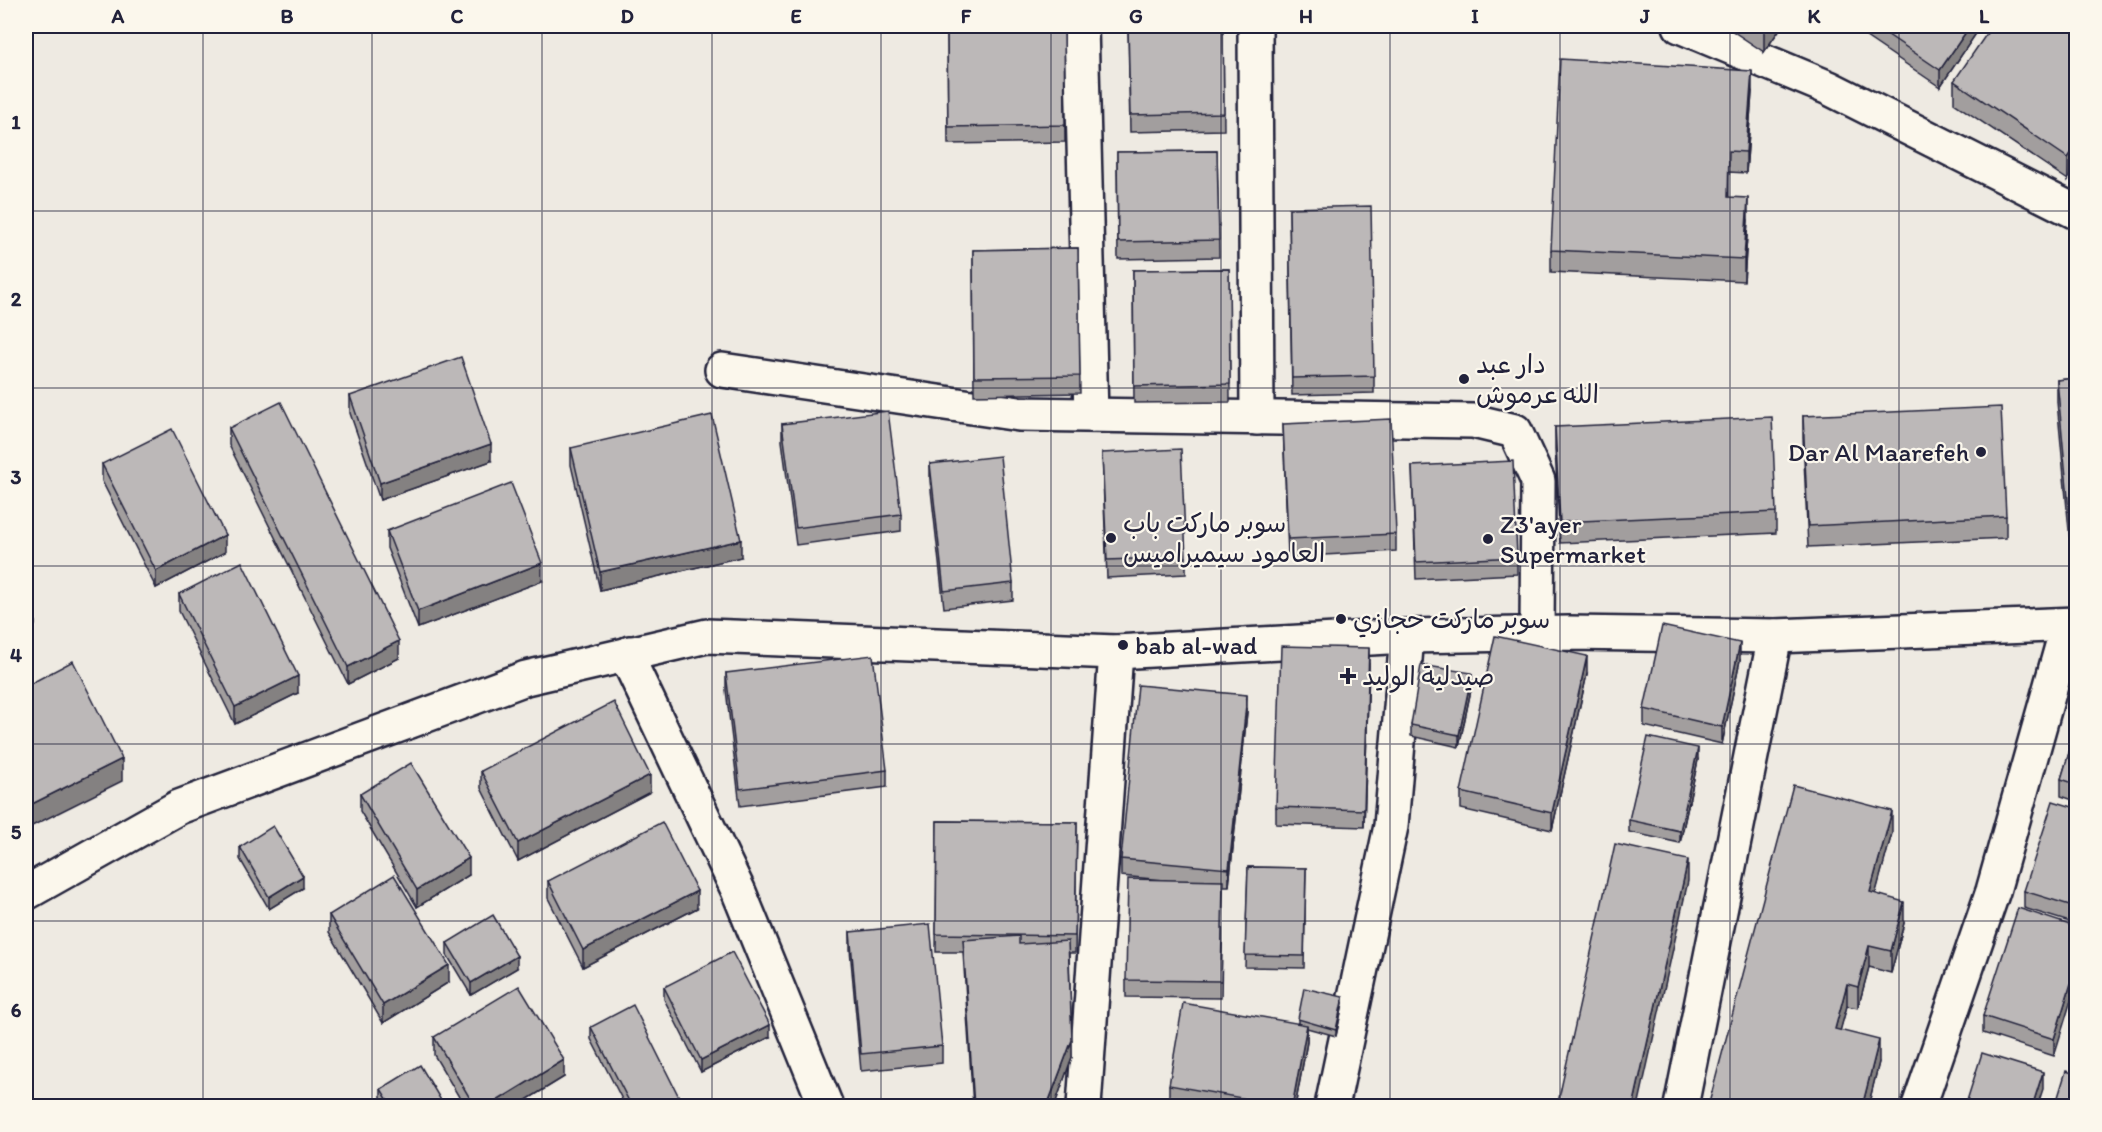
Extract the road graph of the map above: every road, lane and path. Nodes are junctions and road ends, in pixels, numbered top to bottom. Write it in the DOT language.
graph roads {
  1 [pos="1081,26"];
  2 [pos="1255,26"];
  3 [pos="1680,26"];
  4 [pos="2076,212"];
  5 [pos="722,370"];
  6 [pos="1091,415"];
  7 [pos="1257,418"];
  8 [pos="2072,625"];
  9 [pos="1537,633"];
  10 [pos="1407,636"];
  11 [pos="1775,636"];
  12 [pos="1116,652"];
  13 [pos="630,653"];
  14 [pos="26,893"];
  15 [pos="826,1107"];
  16 [pos="1084,1107"];
  17 [pos="1332,1107"];
  18 [pos="1681,1107"];
  19 [pos="1919,1107"];
  1 -- 6 [label="street"];
  2 -- 7 [label="street"];
  3 -- 4 [label="street"];
  5 -- 6 [label="street"];
  6 -- 7 [label="street"];
  7 -- 9 [label="street"];
  8 -- 11 [label="street"];
  8 -- 19 [label="street"];
  9 -- 10 [label="street"];
  9 -- 11 [label="street"];
  10 -- 12 [label="street"];
  10 -- 17 [label="street"];
  11 -- 18 [label="street"];
  12 -- 13 [label="street"];
  12 -- 16 [label="street"];
  13 -- 14 [label="street"];
  13 -- 15 [label="street"];
}
